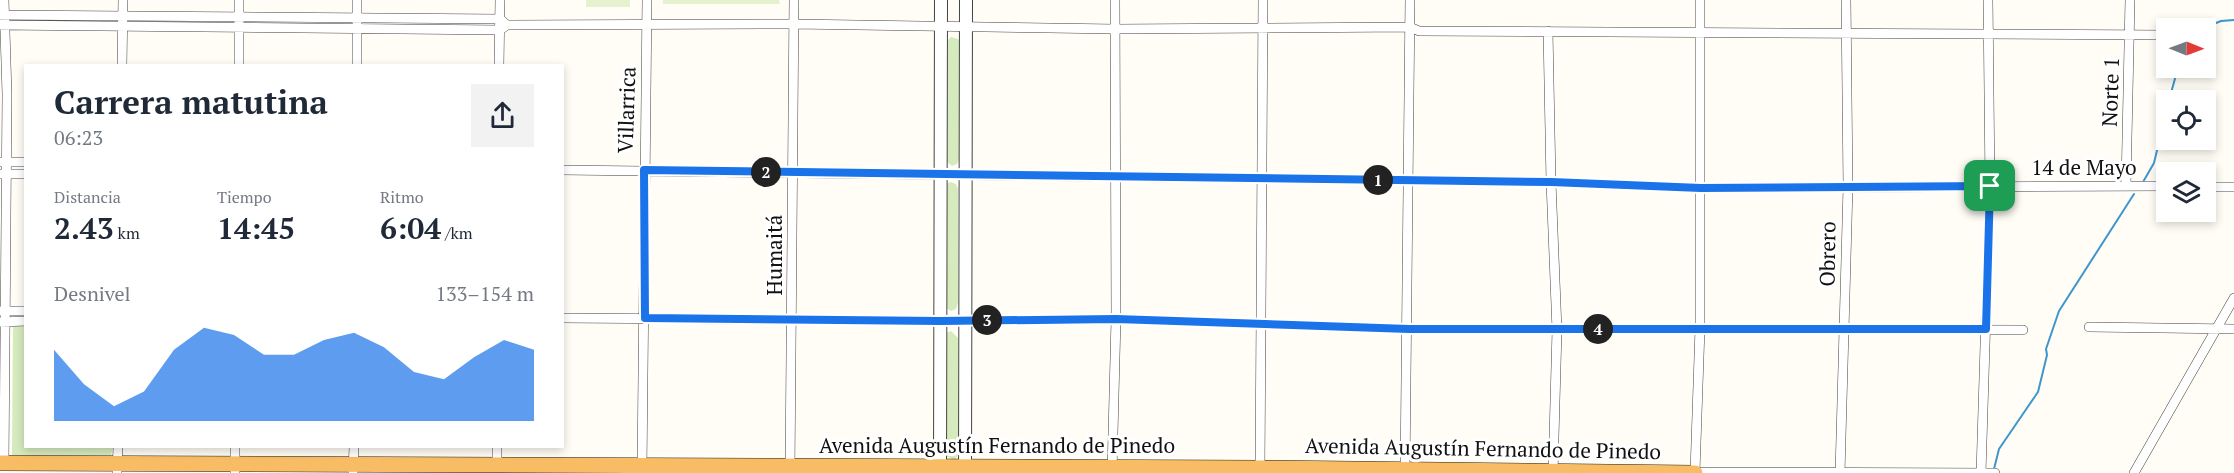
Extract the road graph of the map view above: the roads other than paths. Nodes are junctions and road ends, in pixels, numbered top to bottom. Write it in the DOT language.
graph roads {
  1 [pos="4,0"];
  2 [pos="123,0"];
  3 [pos="239,0"];
  4 [pos="357,0"];
  5 [pos="500,0"];
  6 [pos="648,0"];
  7 [pos="794,0"];
  8 [pos="941,0"];
  9 [pos="966,0"];
  10 [pos="1115,0"];
  11 [pos="1263,0"];
  12 [pos="1410,0"];
  13 [pos="1700,0"];
  14 [pos="1846,0"];
  15 [pos="1988,0"];
  16 [pos="2130,0"];
  17 [pos="2,15"];
  18 [pos="239,16"];
  19 [pos="356,18"];
  20 [pos="122,21"];
  21 [pos="648,24"];
  22 [pos="795,24"];
  23 [pos="3,25"];
  24 [pos="502,25"];
  25 [pos="1263,26"];
  26 [pos="941,27"];
  27 [pos="965,27"];
  28 [pos="1410,27"];
  29 [pos="239,28"];
  30 [pos="357,29"];
  31 [pos="1115,29"];
  32 [pos="1701,30"];
  33 [pos="1548,31"];
  34 [pos="1845,33"];
  35 [pos="1988,33"];
  36 [pos="2130,34"];
  37 [pos="2156,35"];
  38 [pos="122,64"];
  39 [pos="239,64"];
  40 [pos="357,64"];
  41 [pos="499,64"];
  42 [pos="3,162"];
  43 [pos="24,162"];
  44 [pos="564,170"];
  45 [pos="644,170"];
  46 [pos="792,172"];
  47 [pos="941,173"];
  48 [pos="3,174"];
  49 [pos="24,174"];
  50 [pos="963,175"];
  51 [pos="1115,176"];
  52 [pos="1263,179"];
  53 [pos="1409,180"];
  54 [pos="1551,182"];
  55 [pos="2126,185"];
  56 [pos="1990,186"];
  57 [pos="2156,186"];
  58 [pos="1848,187"];
  59 [pos="2216,187"];
  60 [pos="2234,187"];
  61 [pos="1701,188"];
  62 [pos="2234,298"];
  63 [pos="2,311"];
  64 [pos="24,311"];
  65 [pos="564,318"];
  66 [pos="645,318"];
  67 [pos="1116,319"];
  68 [pos="793,320"];
  69 [pos="964,320"];
  70 [pos="24,321"];
  71 [pos="940,321"];
  72 [pos="2,322"];
  73 [pos="1262,323"];
  74 [pos="2089,327"];
  75 [pos="1700,328"];
  76 [pos="2216,328"];
  77 [pos="2234,328"];
  78 [pos="1409,329"];
  79 [pos="1845,329"];
  80 [pos="1986,329"];
  81 [pos="1557,330"];
  82 [pos="2023,330"];
  83 [pos="118,448"];
  84 [pos="235,448"];
  85 [pos="354,448"];
  86 [pos="497,448"];
  87 [pos="497,465"];
  88 [pos="2,467"];
  89 [pos="235,468"];
  90 [pos="117,469"];
  91 [pos="353,469"];
  92 [pos="642,470"];
  93 [pos="790,470"];
  94 [pos="940,470"];
  95 [pos="1261,470"];
  96 [pos="965,471"];
  97 [pos="1113,471"];
  98 [pos="1405,472"];
  99 [pos="1553,472"];
  100 [pos="1840,472"];
  101 [pos="1695,473"];
  102 [pos="1982,473"];
  103 [pos="1995,473"];
  104 [pos="2134,473"];
  1 -- 17 [label="street"];
  2 -- 20 [label="street"];
  3 -- 18 [label="street"];
  4 -- 19 [label="street"];
  5 -- 24 [label="street"];
  6 -- 21 [label="street, Villarrica"];
  7 -- 22 [label="street, Humaitá"];
  8 -- 26 [label="street"];
  9 -- 27 [label="street"];
  10 -- 31 [label="street"];
  11 -- 25 [label="street"];
  12 -- 28 [label="street"];
  13 -- 32 [label="street"];
  14 -- 34 [label="street, Obrero"];
  15 -- 35 [label="street"];
  16 -- 36 [label="street, Norte 1"];
  17 -- 20 [label="street"];
  17 -- 23 [label="street"];
  18 -- 19 [label="street"];
  18 -- 20 [label="street"];
  18 -- 29 [label="street"];
  19 -- 24 [label="street"];
  19 -- 30 [label="street"];
  20 -- 23 [label="street"];
  20 -- 29 [label="street"];
  20 -- 38 [label="street"];
  21 -- 22 [label="street"];
  21 -- 24 [label="street"];
  21 -- 45 [label="street, Villarrica"];
  22 -- 26 [label="street"];
  22 -- 46 [label="street, Humaitá"];
  23 -- 42 [label="street"];
  24 -- 30 [label="street"];
  24 -- 41 [label="street"];
  25 -- 28 [label="street"];
  25 -- 31 [label="street"];
  25 -- 52 [label="street"];
  26 -- 27 [label="street"];
  26 -- 47 [label="street"];
  27 -- 31 [label="street"];
  27 -- 50 [label="street"];
  28 -- 33 [label="street"];
  28 -- 53 [label="street"];
  29 -- 30 [label="street"];
  29 -- 39 [label="street"];
  30 -- 40 [label="street"];
  31 -- 51 [label="street"];
  32 -- 33 [label="street"];
  32 -- 34 [label="street"];
  32 -- 61 [label="street"];
  33 -- 54 [label="street"];
  34 -- 35 [label="street"];
  34 -- 58 [label="street, Obrero"];
  35 -- 36 [label="street"];
  35 -- 56 [label="street"];
  36 -- 37 [label="street"];
  36 -- 55 [label="street, Norte 1"];
  42 -- 43 [label="street"];
  42 -- 48 [label="street"];
  44 -- 45 [label="street, 14 de Mayo"];
  45 -- 46 [label="street, 14 de Mayo"];
  45 -- 66 [label="street, Villarrica"];
  46 -- 47 [label="street, 14 de Mayo"];
  46 -- 68 [label="street, Humaitá"];
  47 -- 50 [label="street, 14 de Mayo"];
  47 -- 71 [label="street"];
  48 -- 49 [label="street"];
  48 -- 63 [label="street"];
  50 -- 51 [label="street, 14 de Mayo"];
  50 -- 69 [label="street"];
  51 -- 52 [label="street, 14 de Mayo"];
  51 -- 67 [label="street"];
  52 -- 53 [label="street, 14 de Mayo"];
  52 -- 73 [label="street"];
  53 -- 54 [label="street, 14 de Mayo"];
  53 -- 78 [label="street"];
  54 -- 61 [label="street, 14 de Mayo"];
  54 -- 81 [label="street"];
  55 -- 56 [label="street, 14 de Mayo"];
  55 -- 57 [label="street, 14 de Mayo"];
  56 -- 58 [label="street, 14 de Mayo"];
  56 -- 80 [label="street"];
  58 -- 61 [label="street, 14 de Mayo"];
  58 -- 79 [label="street, Obrero"];
  59 -- 60 [label="street"];
  61 -- 75 [label="street"];
  62 -- 76 [label="street"];
  63 -- 64 [label="street"];
  63 -- 72 [label="street"];
  65 -- 66 [label="street"];
  66 -- 68 [label="street"];
  66 -- 92 [label="street, Villarrica"];
  67 -- 69 [label="street"];
  67 -- 73 [label="street"];
  67 -- 97 [label="street"];
  68 -- 71 [label="street"];
  68 -- 93 [label="street, Humaitá"];
  69 -- 71 [label="street"];
  69 -- 96 [label="street"];
  70 -- 72 [label="street"];
  71 -- 94 [label="street"];
  72 -- 88 [label="street"];
  73 -- 78 [label="street"];
  73 -- 95 [label="street"];
  74 -- 76 [label="street"];
  75 -- 79 [label="street"];
  75 -- 81 [label="street"];
  75 -- 101 [label="street"];
  76 -- 77 [label="street"];
  76 -- 104 [label="street"];
  78 -- 81 [label="street"];
  78 -- 98 [label="street"];
  79 -- 80 [label="street"];
  79 -- 100 [label="street, Obrero"];
  80 -- 82 [label="street"];
  80 -- 102 [label="street"];
  81 -- 99 [label="street"];
  83 -- 90 [label="street"];
  84 -- 89 [label="street"];
  85 -- 91 [label="street"];
  86 -- 87 [label="street"];
  87 -- 91 [label="highway, Avenida Augustín Fernando de Pinedo"];
  87 -- 92 [label="highway, Avenida Augustín Fernando de Pinedo"];
  88 -- 90 [label="highway, Avenida Augustín Fernando de Pinedo"];
  89 -- 90 [label="highway, Avenida Augustín Fernando de Pinedo"];
  89 -- 91 [label="highway, Avenida Augustín Fernando de Pinedo"];
  92 -- 93 [label="highway, Avenida Augustín Fernando de Pinedo"];
  93 -- 94 [label="highway, Avenida Augustín Fernando de Pinedo"];
  94 -- 96 [label="highway, Avenida Augustín Fernando de Pinedo"];
  95 -- 97 [label="highway, Avenida Augustín Fernando de Pinedo"];
  95 -- 98 [label="highway, Avenida Augustín Fernando de Pinedo"];
  96 -- 97 [label="highway, Avenida Augustín Fernando de Pinedo"];
  98 -- 99 [label="highway, Avenida Augustín Fernando de Pinedo"];
  99 -- 101 [label="highway, Avenida Augustín Fernando de Pinedo"];
  100 -- 101 [label="street, Avenida Augustín Fernando de Pinedo"];
  100 -- 102 [label="street, Avenida Augustín Fernando de Pinedo"];
  102 -- 103 [label="street, Avenida Augustín Fernando de Pinedo"];
}
